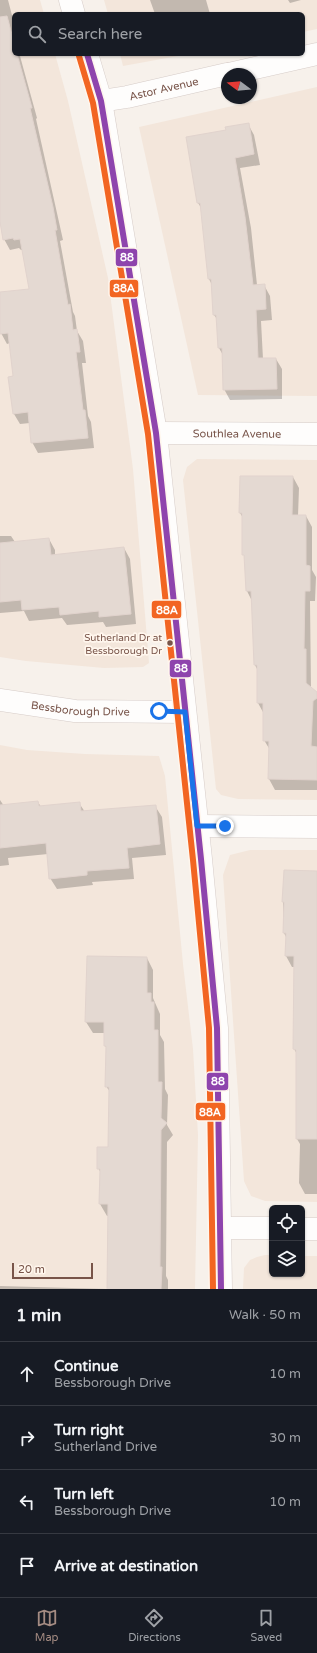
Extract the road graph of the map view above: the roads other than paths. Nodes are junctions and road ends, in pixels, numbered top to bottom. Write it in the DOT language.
graph roads {
  1 [pos="70,0"];
  2 [pos="73,12"];
  3 [pos="317,54"];
  4 [pos="87,56"];
  5 [pos="255,68"];
  6 [pos="221,76"];
  7 [pos="101,101"];
  8 [pos="156,433"];
  9 [pos="317,434"];
  10 [pos="0,700"];
  11 [pos="185,712"];
  12 [pos="197,826"];
  13 [pos="317,827"];
  14 [pos="221,1228"];
  15 [pos="269,1228"];
  16 [pos="305,1229"];
  17 [pos="317,1229"];
  18 [pos="221,1289"];
  1 -- 2 [label="street"];
  3 -- 5 [label="street, Astor Avenue"];
  4 -- 7 [label="street"];
  6 -- 7 [label="street, Astor Avenue"];
  7 -- 8 [label="street"];
  8 -- 9 [label="street, Southlea Avenue"];
  8 -- 11 [label="street"];
  10 -- 11 [label="street, Bessborough Drive"];
  11 -- 12 [label="street"];
  12 -- 13 [label="street"];
  12 -- 14 [label="street"];
  14 -- 15 [label="street"];
  14 -- 18 [label="street"];
  16 -- 17 [label="street"];
}
